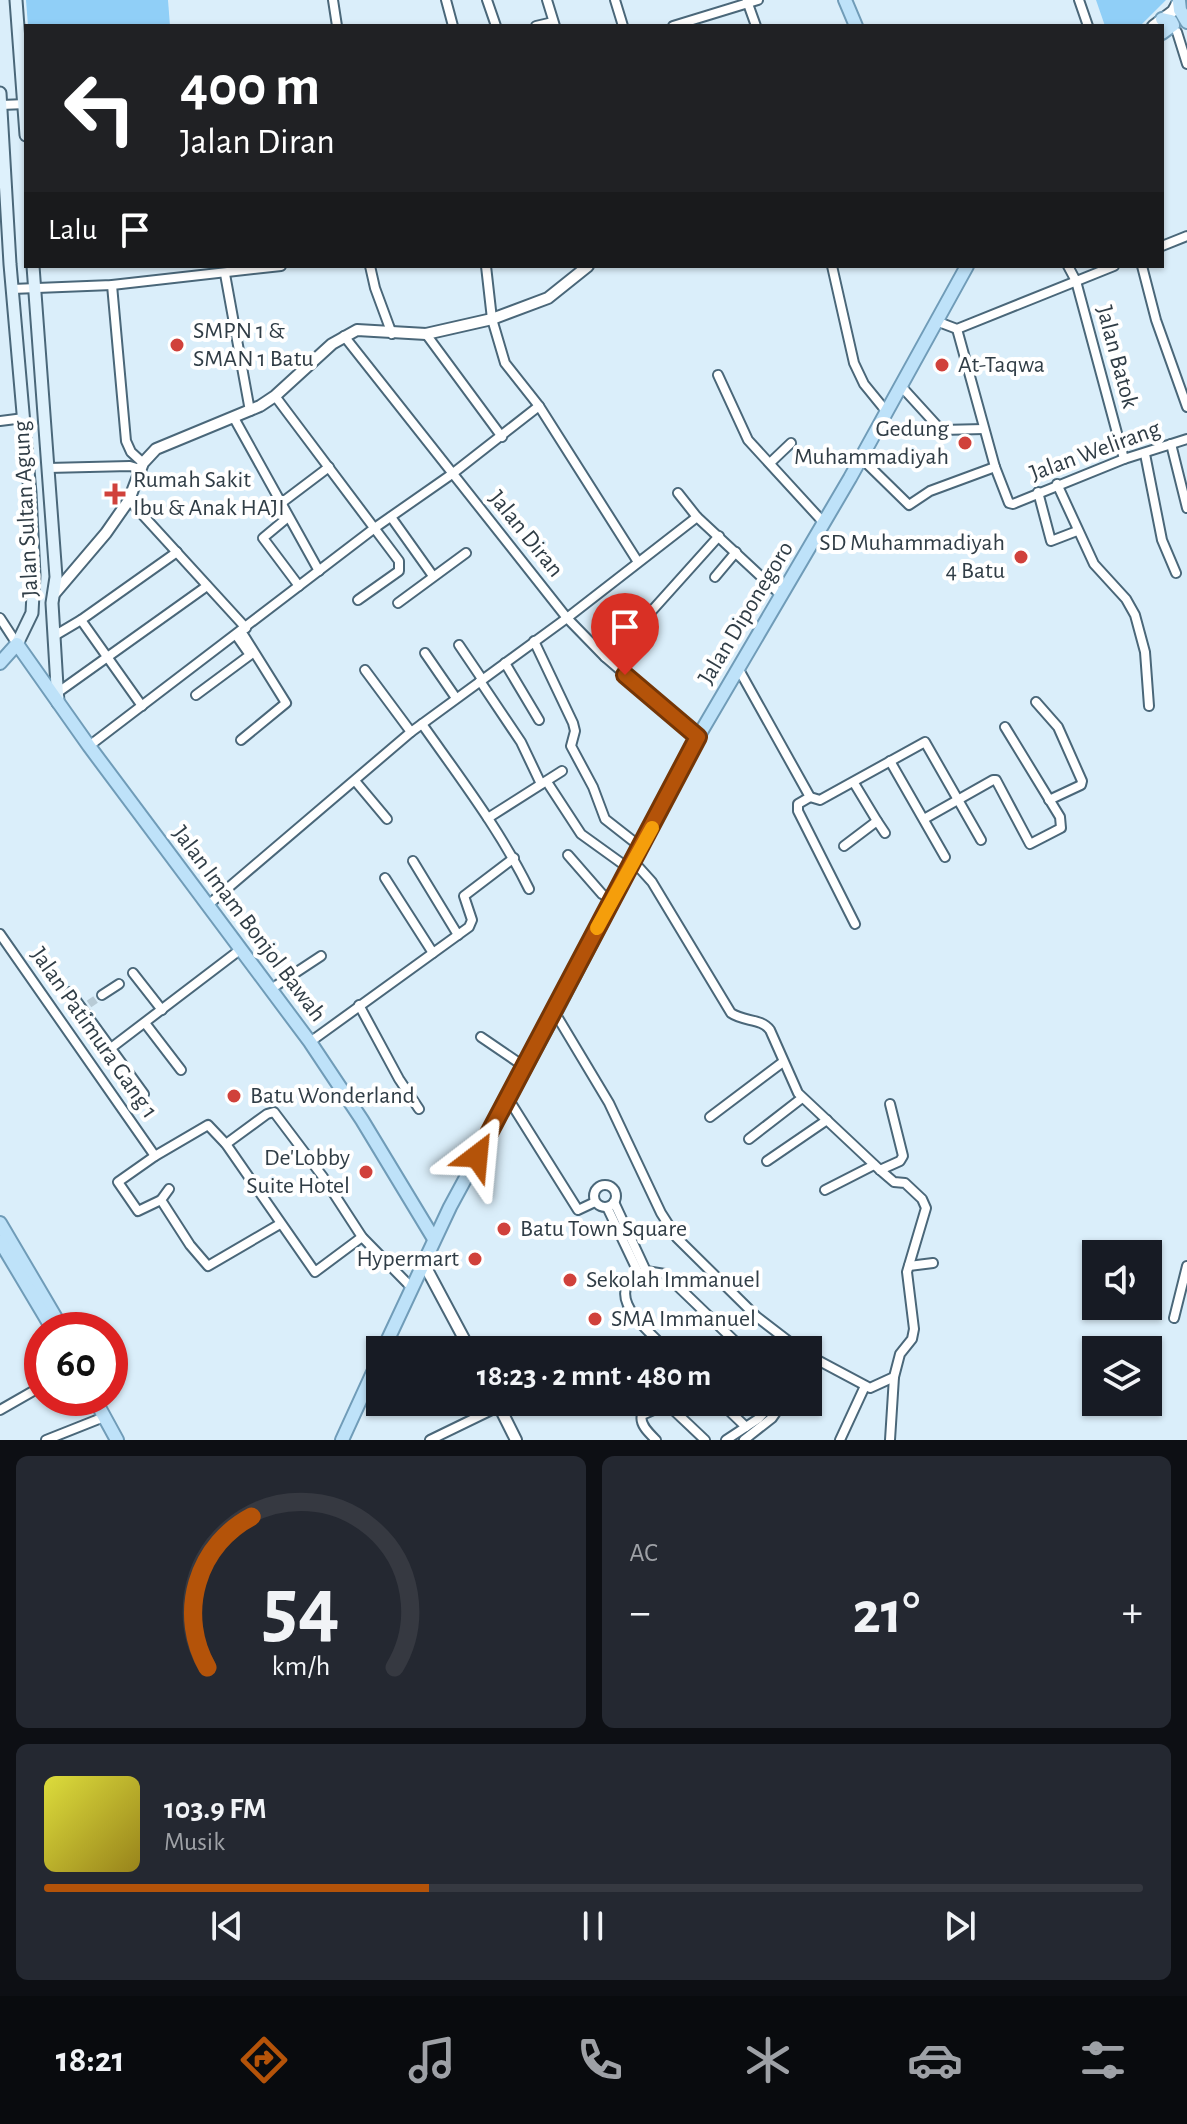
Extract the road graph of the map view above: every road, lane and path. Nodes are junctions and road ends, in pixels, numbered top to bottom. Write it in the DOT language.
graph roads {
  1 [pos="16,0"];
  2 [pos="333,0"];
  3 [pos="446,0"];
  4 [pos="487,0"];
  5 [pos="547,0"];
  6 [pos="615,0"];
  7 [pos="758,0"];
  8 [pos="845,0"];
  9 [pos="1079,0"];
  10 [pos="1179,0"];
  11 [pos="748,2"];
  12 [pos="1157,23"];
  13 [pos="337,24"];
  14 [pos="452,24"];
  15 [pos="495,24"];
  16 [pos="554,24"];
  17 [pos="622,24"];
  18 [pos="679,24"];
  19 [pos="755,24"];
  20 [pos="855,24"];
  21 [pos="1087,24"];
  22 [pos="1184,27"];
  23 [pos="1164,34"];
  24 [pos="1164,35"];
  25 [pos="1187,64"];
  26 [pos="24,92"];
  27 [pos="0,93"];
  28 [pos="24,104"];
  29 [pos="1,105"];
  30 [pos="4,190"];
  31 [pos="1187,236"];
  32 [pos="1164,245"];
  33 [pos="5,264"];
  34 [pos="33,268"];
  35 [pos="267,268"];
  36 [pos="370,268"];
  37 [pos="486,268"];
  38 [pos="586,268"];
  39 [pos="832,268"];
  40 [pos="1069,268"];
  41 [pos="1109,268"];
  42 [pos="1143,268"];
  43 [pos="962,269"];
  44 [pos="225,274"];
  45 [pos="1076,281"];
  46 [pos="112,285"];
  47 [pos="12,289"];
  48 [pos="34,289"];
  49 [pos="492,319"];
  50 [pos="936,321"];
  51 [pos="957,329"];
  52 [pos="392,334"];
  53 [pos="426,334"];
  54 [pos="344,336"];
  55 [pos="718,375"];
  56 [pos="900,385"];
  57 [pos="275,396"];
  58 [pos="539,406"];
  59 [pos="1187,407"];
  60 [pos="250,411"];
  61 [pos="886,411"];
  62 [pos="24,418"];
  63 [pos="234,418"];
  64 [pos="0,421"];
  65 [pos="984,429"];
  66 [pos="502,437"];
  67 [pos="1187,439"];
  68 [pos="791,443"];
  69 [pos="1171,444"];
  70 [pos="1145,454"];
  71 [pos="860,457"];
  72 [pos="1124,459"];
  73 [pos="770,463"];
  74 [pos="141,466"];
  75 [pos="329,467"];
  76 [pos="995,467"];
  77 [pos="48,468"];
  78 [pos="452,474"];
  79 [pos="1057,484"];
  80 [pos="50,492"];
  81 [pos="1038,492"];
  82 [pos="30,493"];
  83 [pos="678,493"];
  84 [pos="129,500"];
  85 [pos="280,504"];
  86 [pos="1187,508"];
  87 [pos="391,517"];
  88 [pos="697,517"];
  89 [pos="287,518"];
  90 [pos="824,523"];
  91 [pos="376,527"];
  92 [pos="1077,531"];
  93 [pos="719,536"];
  94 [pos="177,552"];
  95 [pos="736,552"];
  96 [pos="466,553"];
  97 [pos="638,562"];
  98 [pos="319,571"];
  99 [pos="1176,573"];
  100 [pos="433,576"];
  101 [pos="715,577"];
  102 [pos="207,586"];
  103 [pos="299,586"];
  104 [pos="55,593"];
  105 [pos="782,596"];
  106 [pos="358,600"];
  107 [pos="398,603"];
  108 [pos="0,618"];
  109 [pos="567,618"];
  110 [pos="81,620"];
  111 [pos="241,631"];
  112 [pos="54,636"];
  113 [pos="534,641"];
  114 [pos="17,644"];
  115 [pos="459,645"];
  116 [pos="425,653"];
  117 [pos="605,657"];
  118 [pos="108,659"];
  119 [pos="0,663"];
  120 [pos="505,663"];
  121 [pos="56,667"];
  122 [pos="738,668"];
  123 [pos="365,670"];
  124 [pos="37,671"];
  125 [pos="481,680"];
  126 [pos="196,695"];
  127 [pos="58,698"];
  128 [pos="456,698"];
  129 [pos="1036,702"];
  130 [pos="142,706"];
  131 [pos="1149,706"];
  132 [pos="539,720"];
  133 [pos="422,724"];
  134 [pos="1005,727"];
  135 [pos="411,732"];
  136 [pos="698,737"];
  137 [pos="241,740"];
  138 [pos="89,746"];
  139 [pos="890,761"];
  140 [pos="562,771"];
  141 [pos="356,782"];
  142 [pos="854,783"];
  143 [pos="545,785"];
  144 [pos="810,797"];
  145 [pos="959,799"];
  146 [pos="1049,800"];
  147 [pos="488,818"];
  148 [pos="387,819"];
  149 [pos="924,819"];
  150 [pos="877,821"];
  151 [pos="885,833"];
  152 [pos="981,840"];
  153 [pos="844,846"];
  154 [pos="642,848"];
  155 [pos="568,855"];
  156 [pos="945,857"];
  157 [pos="514,858"];
  158 [pos="413,861"];
  159 [pos="632,866"];
  160 [pos="385,878"];
  161 [pos="529,889"];
  162 [pos="613,900"];
  163 [pos="208,905"];
  164 [pos="855,924"];
  165 [pos="0,934"];
  166 [pos="458,935"];
  167 [pos="241,949"];
  168 [pos="433,953"];
  169 [pos="321,956"];
  170 [pos="133,973"];
  171 [pos="119,984"];
  172 [pos="271,989"];
  173 [pos="70,992"];
  174 [pos="102,995"];
  175 [pos="359,1005"];
  176 [pos="162,1010"];
  177 [pos="555,1013"];
  178 [pos="145,1023"];
  179 [pos="481,1037"];
  180 [pos="310,1042"];
  181 [pos="111,1048"];
  182 [pos="783,1062"];
  183 [pos="525,1067"];
  184 [pos="181,1070"];
  185 [pos="144,1094"];
  186 [pos="802,1098"];
  187 [pos="509,1100"];
  188 [pos="890,1104"];
  189 [pos="419,1109"];
  190 [pos="710,1117"];
  191 [pos="827,1120"];
  192 [pos="749,1139"];
  193 [pos="226,1144"];
  194 [pos="155,1156"];
  195 [pos="767,1161"];
  196 [pos="877,1167"];
  197 [pos="169,1189"];
  198 [pos="825,1190"];
  199 [pos="161,1200"];
  200 [pos="594,1200"];
  201 [pos="610,1205"];
  202 [pos="0,1223"];
  203 [pos="280,1224"];
  204 [pos="362,1237"];
  205 [pos="434,1239"];
  206 [pos="0,1241"];
  207 [pos="423,1262"];
  208 [pos="933,1263"];
  209 [pos="909,1266"];
  210 [pos="1187,1266"];
  211 [pos="642,1272"];
  212 [pos="412,1288"];
  213 [pos="41,1299"];
  214 [pos="46,1312"];
  215 [pos="50,1312"];
  216 [pos="1174,1318"];
  217 [pos="390,1336"];
  218 [pos="463,1336"];
  219 [pos="653,1336"];
  220 [pos="729,1336"];
  221 [pos="782,1336"];
  222 [pos="822,1363"];
  223 [pos="894,1377"];
  224 [pos="865,1386"];
  225 [pos="366,1388"];
  226 [pos="24,1396"];
  227 [pos="0,1410"];
  228 [pos="475,1416"];
  229 [pos="504,1416"];
  230 [pos="641,1416"];
  231 [pos="682,1416"];
  232 [pos="735,1416"];
  233 [pos="758,1416"];
  234 [pos="773,1416"];
  235 [pos="104,1417"];
  236 [pos="746,1427"];
  237 [pos="112,1437"];
  238 [pos="46,1440"];
  239 [pos="342,1440"];
  240 [pos="430,1440"];
  241 [pos="516,1440"];
  242 [pos="656,1440"];
  243 [pos="705,1440"];
  244 [pos="726,1440"];
  245 [pos="744,1440"];
  246 [pos="840,1440"];
  247 [pos="890,1440"];
  1 -- 26 [label="main road"];
  2 -- 13 [label="street"];
  3 -- 14 [label="street"];
  4 -- 15 [label="street"];
  5 -- 16 [label="street"];
  6 -- 17 [label="street"];
  7 -- 11 [label="street"];
  8 -- 20 [label="main road"];
  9 -- 21 [label="street"];
  10 -- 12 [label="street"];
  10 -- 22 [label="main road"];
  11 -- 18 [label="street"];
  11 -- 19 [label="street"];
  12 -- 23 [label="main road"];
  22 -- 24 [label="main road"];
  22 -- 25 [label="street"];
  27 -- 29 [label="main road, Jalan Sultan Agung"];
  28 -- 29 [label="street"];
  29 -- 30 [label="main road, Jalan Sultan Agung"];
  30 -- 33 [label="main road, Jalan Sultan Agung"];
  31 -- 32 [label="street"];
  33 -- 47 [label="main road, Jalan Sultan Agung"];
  34 -- 48 [label="main road, Jalan Sultan Agung"];
  35 -- 44 [label="street"];
  36 -- 52 [label="street"];
  37 -- 49 [label="street"];
  38 -- 49 [label="street"];
  39 -- 61 [label="street"];
  40 -- 45 [label="street, Jalan Batok"];
  41 -- 45 [label="street"];
  42 -- 59 [label="street"];
  43 -- 50 [label="main road, Jalan Diponegoro"];
  44 -- 46 [label="street"];
  44 -- 60 [label="street"];
  45 -- 51 [label="street"];
  45 -- 72 [label="street, Jalan Batok"];
  46 -- 48 [label="street"];
  46 -- 74 [label="street"];
  47 -- 48 [label="street"];
  47 -- 62 [label="main road, Jalan Sultan Agung"];
  48 -- 77 [label="main road, Jalan Sultan Agung"];
  49 -- 53 [label="street"];
  49 -- 58 [label="street"];
  50 -- 51 [label="street"];
  50 -- 56 [label="main road, Jalan Diponegoro"];
  51 -- 65 [label="street, Jalan Welirang"];
  52 -- 53 [label="street"];
  52 -- 54 [label="street"];
  53 -- 66 [label="street"];
  54 -- 57 [label="street"];
  54 -- 78 [label="street, Jalan Diran"];
  55 -- 73 [label="street"];
  56 -- 61 [label="main road, Jalan Diponegoro"];
  56 -- 65 [label="street"];
  57 -- 60 [label="street"];
  57 -- 75 [label="street"];
  58 -- 66 [label="street"];
  58 -- 97 [label="street"];
  60 -- 63 [label="street"];
  61 -- 71 [label="main road, Jalan Diponegoro"];
  62 -- 64 [label="street"];
  62 -- 82 [label="main road, Jalan Sultan Agung"];
  63 -- 74 [label="street"];
  63 -- 85 [label="street"];
  65 -- 76 [label="street, Jalan Welirang"];
  66 -- 78 [label="street"];
  67 -- 69 [label="street, Jalan Welirang"];
  68 -- 73 [label="street"];
  69 -- 70 [label="street, Jalan Welirang"];
  69 -- 86 [label="street"];
  70 -- 72 [label="street, Jalan Welirang"];
  70 -- 99 [label="street"];
  71 -- 76 [label="street"];
  71 -- 90 [label="main road, Jalan Diponegoro"];
  72 -- 79 [label="street, Jalan Welirang"];
  73 -- 90 [label="street"];
  74 -- 77 [label="street"];
  74 -- 84 [label="street"];
  75 -- 85 [label="street"];
  75 -- 91 [label="street"];
  76 -- 81 [label="street, Jalan Welirang"];
  77 -- 80 [label="main road, Jalan Sultan Agung"];
  78 -- 87 [label="street"];
  78 -- 109 [label="street, Jalan Diran"];
  79 -- 81 [label="street, Jalan Welirang"];
  79 -- 92 [label="street"];
  80 -- 82 [label="main road"];
  80 -- 104 [label="main road, Jalan Sultan Agung"];
  81 -- 92 [label="street"];
  82 -- 114 [label="main road, Jalan Sultan Agung"];
  83 -- 88 [label="street"];
  84 -- 94 [label="street"];
  84 -- 104 [label="street"];
  85 -- 89 [label="street"];
  87 -- 91 [label="street"];
  87 -- 100 [label="street"];
  88 -- 93 [label="street"];
  88 -- 97 [label="street"];
  89 -- 98 [label="street"];
  89 -- 103 [label="street"];
  90 -- 105 [label="main road, Jalan Diponegoro"];
  91 -- 98 [label="street"];
  91 -- 106 [label="street"];
  92 -- 131 [label="street"];
  93 -- 95 [label="street"];
  93 -- 117 [label="street"];
  94 -- 102 [label="street"];
  94 -- 110 [label="street"];
  95 -- 101 [label="street"];
  95 -- 105 [label="street"];
  96 -- 100 [label="street"];
  97 -- 109 [label="street"];
  98 -- 103 [label="street"];
  100 -- 107 [label="street"];
  102 -- 111 [label="street"];
  102 -- 118 [label="street"];
  103 -- 111 [label="street"];
  104 -- 112 [label="main road, Jalan Sultan Agung"];
  105 -- 122 [label="main road, Jalan Diponegoro"];
  108 -- 114 [label="street"];
  109 -- 113 [label="street"];
  109 -- 117 [label="street, Jalan Diran"];
  110 -- 112 [label="street"];
  110 -- 118 [label="street"];
  111 -- 126 [label="street"];
  111 -- 130 [label="street"];
  111 -- 137 [label="street"];
  112 -- 121 [label="main road, Jalan Sultan Agung"];
  113 -- 120 [label="street"];
  113 -- 154 [label="street"];
  114 -- 119 [label="main road"];
  114 -- 124 [label="main road, Jalan Imam Bonjol Bawah"];
  115 -- 125 [label="street"];
  116 -- 128 [label="street"];
  117 -- 136 [label="street, Jalan Diran"];
  118 -- 127 [label="street"];
  118 -- 130 [label="street"];
  120 -- 125 [label="street"];
  120 -- 132 [label="street"];
  121 -- 124 [label="main road"];
  121 -- 127 [label="main road, Jalan Sultan Agung"];
  122 -- 136 [label="main road, Jalan Diponegoro"];
  122 -- 144 [label="street"];
  123 -- 135 [label="street"];
  124 -- 127 [label="main road, Jalan Imam Bonjol Bawah"];
  125 -- 128 [label="street"];
  125 -- 143 [label="street"];
  127 -- 138 [label="main road, Jalan Imam Bonjol Bawah"];
  128 -- 133 [label="street"];
  129 -- 146 [label="street"];
  130 -- 138 [label="street"];
  133 -- 135 [label="street"];
  133 -- 147 [label="street"];
  134 -- 146 [label="street"];
  135 -- 141 [label="street"];
  136 -- 154 [label="main road, Jalan Diponegoro"];
  138 -- 163 [label="main road, Jalan Imam Bonjol Bawah"];
  139 -- 142 [label="street"];
  139 -- 145 [label="street"];
  139 -- 149 [label="street"];
  140 -- 143 [label="street"];
  141 -- 148 [label="street"];
  141 -- 163 [label="street"];
  142 -- 144 [label="street"];
  142 -- 150 [label="street"];
  143 -- 147 [label="street"];
  143 -- 159 [label="street"];
  144 -- 164 [label="street"];
  145 -- 146 [label="street"];
  145 -- 149 [label="street"];
  145 -- 152 [label="street"];
  147 -- 157 [label="street"];
  149 -- 156 [label="street"];
  150 -- 151 [label="street"];
  150 -- 153 [label="street"];
  154 -- 159 [label="main road, Jalan Diponegoro"];
  155 -- 162 [label="street"];
  157 -- 161 [label="street"];
  157 -- 166 [label="street"];
  158 -- 166 [label="street"];
  159 -- 162 [label="main road, Jalan Diponegoro"];
  159 -- 182 [label="street"];
  160 -- 168 [label="street"];
  162 -- 177 [label="main road, Jalan Diponegoro"];
  163 -- 167 [label="main road, Jalan Imam Bonjol Bawah"];
  165 -- 194 [label="street, Jalan Patimura Gang 1"];
  166 -- 168 [label="street"];
  167 -- 172 [label="main road, Jalan Imam Bonjol Bawah"];
  167 -- 176 [label="street"];
  168 -- 175 [label="street"];
  169 -- 172 [label="street"];
  170 -- 176 [label="street"];
  171 -- 174 [label="street"];
  172 -- 180 [label="main road, Jalan Imam Bonjol Bawah"];
  173 -- 181 [label="street"];
  175 -- 180 [label="street"];
  175 -- 189 [label="street"];
  176 -- 178 [label="street"];
  177 -- 183 [label="main road, Jalan Diponegoro"];
  177 -- 221 [label="street"];
  178 -- 181 [label="street"];
  178 -- 184 [label="street"];
  179 -- 183 [label="street"];
  180 -- 205 [label="main road, Jalan Imam Bonjol Bawah"];
  181 -- 185 [label="street"];
  182 -- 186 [label="street"];
  182 -- 190 [label="street"];
  183 -- 187 [label="main road, Jalan Diponegoro"];
  186 -- 191 [label="street"];
  186 -- 192 [label="street"];
  187 -- 200 [label="street"];
  187 -- 205 [label="main road, Jalan Diponegoro"];
  188 -- 196 [label="street"];
  191 -- 195 [label="street"];
  191 -- 196 [label="street"];
  193 -- 194 [label="street"];
  193 -- 203 [label="street"];
  193 -- 204 [label="street"];
  194 -- 199 [label="street"];
  196 -- 198 [label="street"];
  196 -- 209 [label="street"];
  197 -- 199 [label="street"];
  199 -- 203 [label="street"];
  200 -- 201 [label="street"];
  200 -- 201 [label="street"];
  201 -- 211 [label="street"];
  202 -- 213 [label="main road"];
  203 -- 204 [label="street"];
  204 -- 212 [label="street"];
  205 -- 207 [label="main road, Jalan Diponegoro"];
  206 -- 213 [label="main road"];
  207 -- 212 [label="main road, Jalan Diponegoro"];
  207 -- 218 [label="street"];
  208 -- 209 [label="street"];
  209 -- 223 [label="street"];
  210 -- 216 [label="street"];
  211 -- 219 [label="street"];
  211 -- 220 [label="street"];
  212 -- 217 [label="main road, Jalan Diponegoro"];
  213 -- 214 [label="main road"];
  213 -- 215 [label="main road"];
  222 -- 224 [label="street"];
  223 -- 224 [label="street"];
  223 -- 247 [label="street"];
  224 -- 246 [label="street"];
  225 -- 239 [label="main road"];
  226 -- 227 [label="street"];
  228 -- 240 [label="street"];
  229 -- 241 [label="street"];
  230 -- 242 [label="street"];
  231 -- 243 [label="street"];
  232 -- 236 [label="street"];
  233 -- 236 [label="street"];
  234 -- 245 [label="street"];
  235 -- 237 [label="main road"];
  235 -- 238 [label="street"];
  236 -- 244 [label="street"];
}
